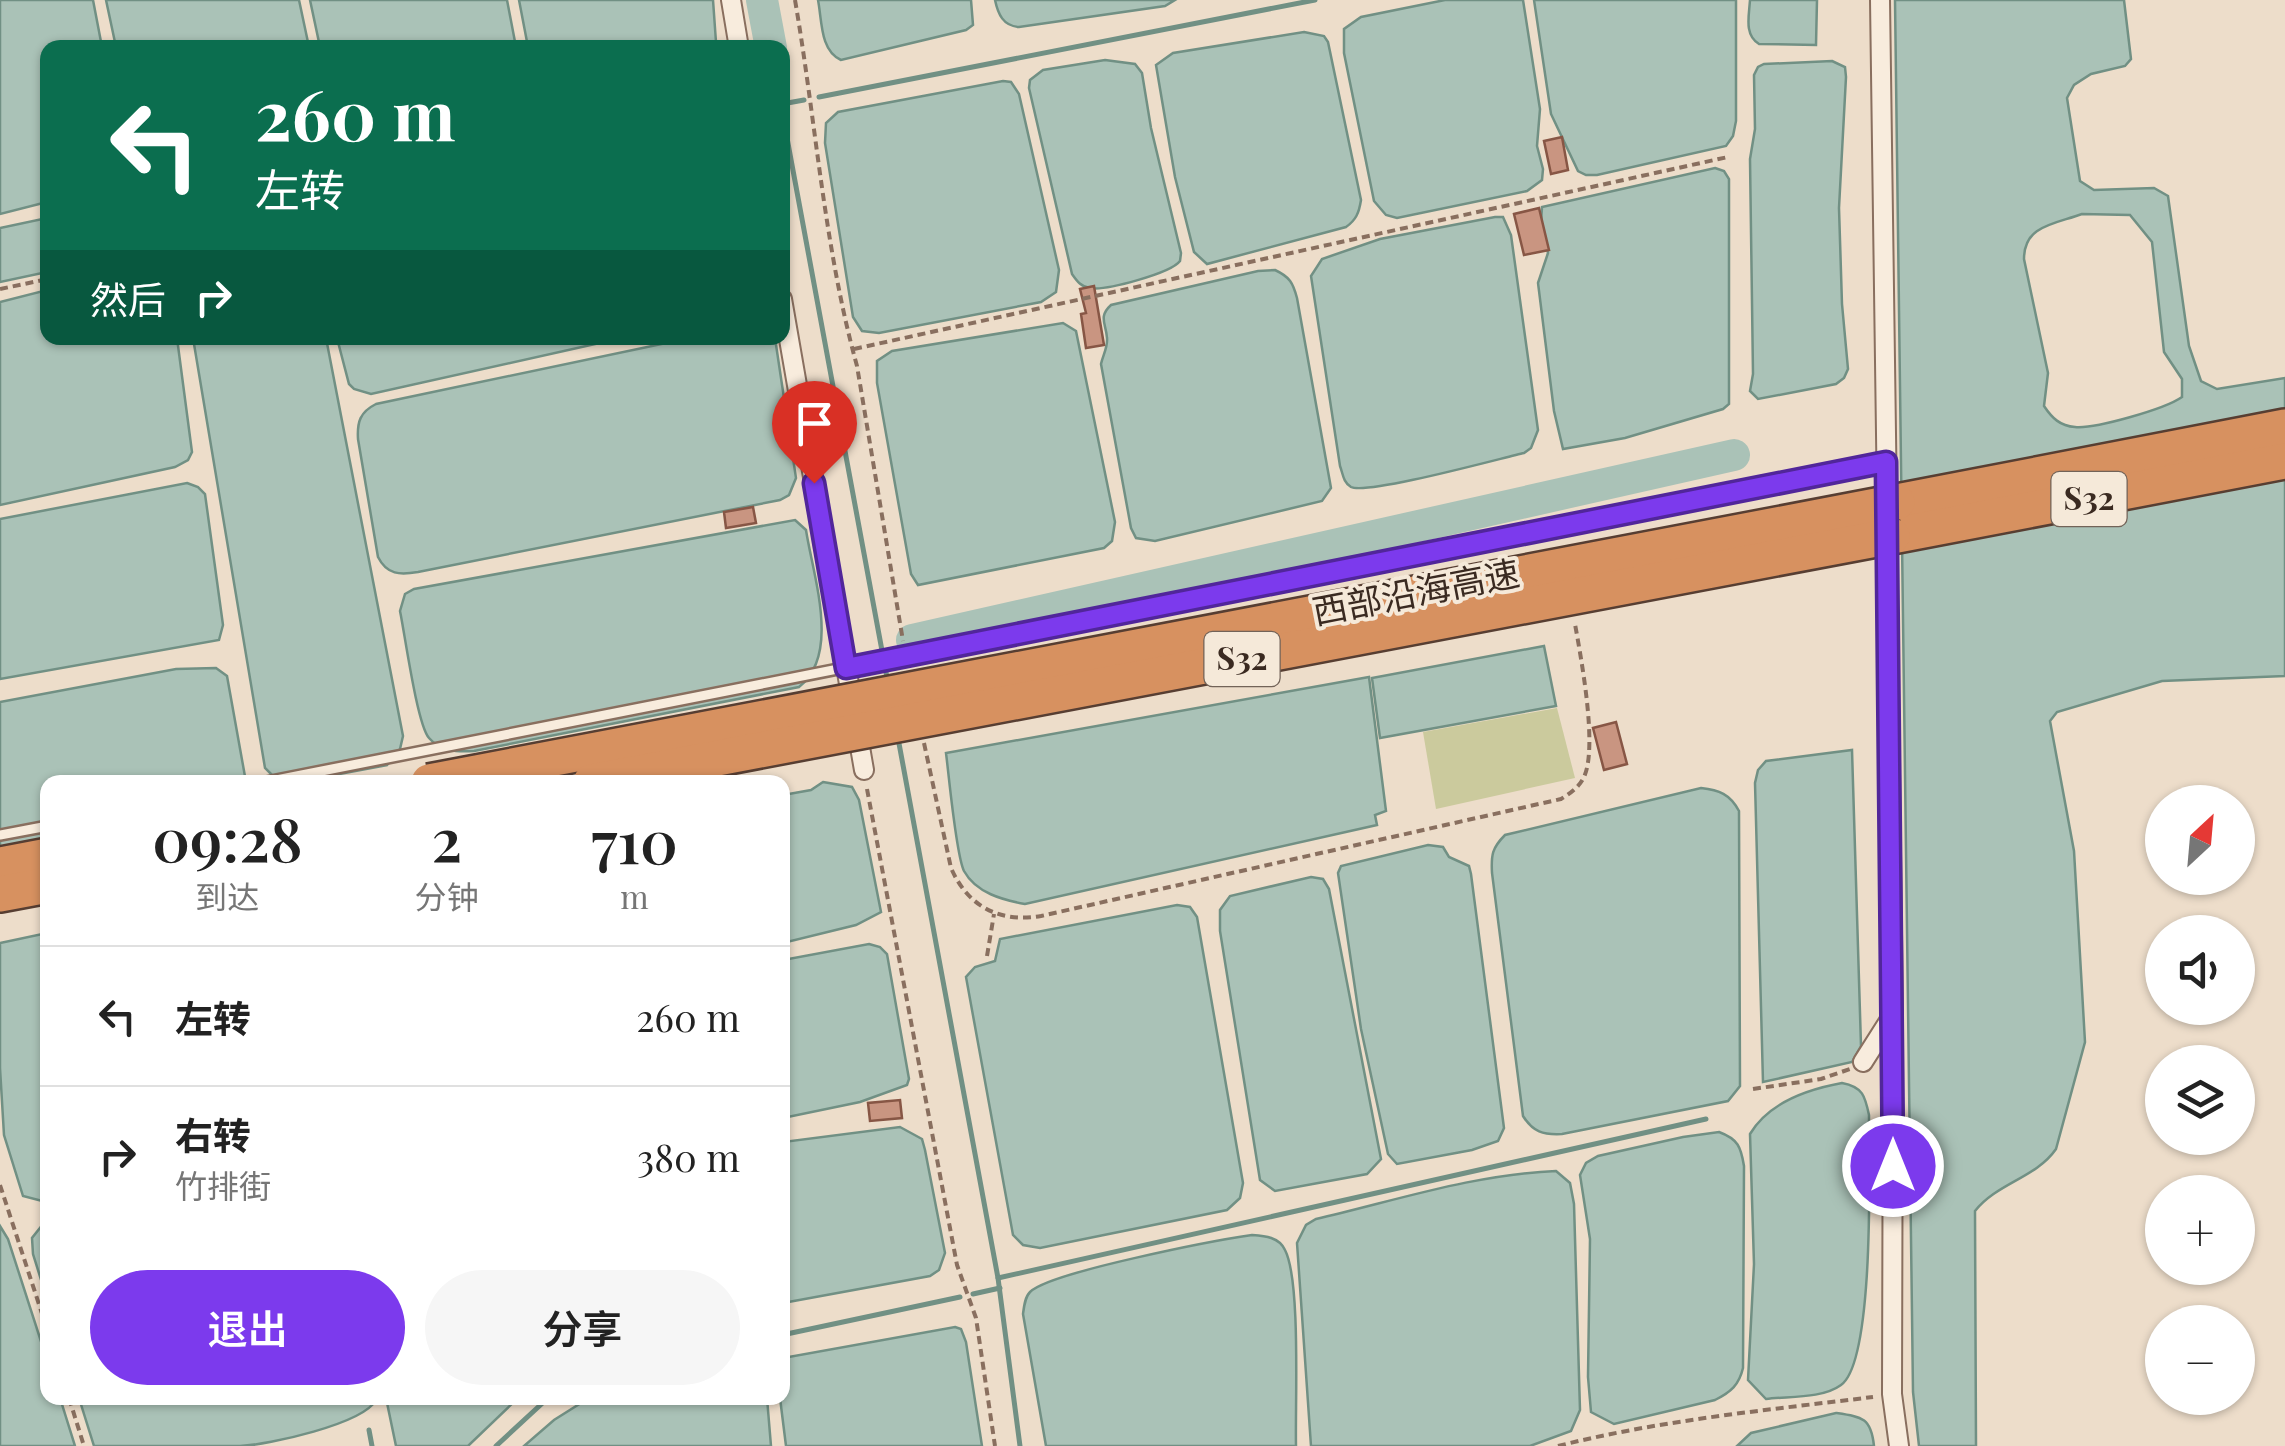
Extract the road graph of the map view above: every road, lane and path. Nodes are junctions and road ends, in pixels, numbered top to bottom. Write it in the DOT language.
graph roads {
  1 [pos="731,0"];
  2 [pos="1880,0"];
  3 [pos="738,40"];
  4 [pos="1728,157"];
  5 [pos="40,281"];
  6 [pos="0,290"];
  7 [pos="790,345"];
  8 [pos="853,349"];
  9 [pos="2285,427"];
  10 [pos="2285,461"];
  11 [pos="1886,462"];
  12 [pos="846,668"];
  13 [pos="864,770"];
  14 [pos="302,775"];
  15 [pos="466,775"];
  16 [pos="628,775"];
  17 [pos="40,828"];
  18 [pos="0,835"];
  19 [pos="40,858"];
  20 [pos="0,865"];
  21 [pos="40,887"];
  22 [pos="0,894"];
  23 [pos="994,914"];
  24 [pos="987,956"];
  25 [pos="1893,1014"];
  26 [pos="1863,1062"];
  27 [pos="1753,1089"];
  28 [pos="0,1185"];
  29 [pos="40,1308"];
  30 [pos="1892,1394"];
  31 [pos="70,1405"];
  32 [pos="84,1446"];
  33 [pos="995,1446"];
  34 [pos="1558,1446"];
  35 [pos="1899,1446"];
  1 -- 3 [label="street"];
  2 -- 11 [label="street"];
  4 -- 8 [label="path"];
  5 -- 6 [label="path"];
  7 -- 12 [label="street"];
  9 -- 15 [label="highway, 西部沿海高速 / S32, bridge"];
  10 -- 16 [label="highway, 西部沿海高速 / S32, bridge"];
  11 -- 12 [label="lane"];
  11 -- 25 [label="street"];
  12 -- 13 [label="street"];
  12 -- 14 [label="lane"];
  13 -- 33 [label="path"];
  17 -- 18 [label="lane"];
  19 -- 20 [label="highway"];
  21 -- 22 [label="highway"];
  23 -- 24 [label="path"];
  25 -- 26 [label="street"];
  25 -- 30 [label="street"];
  26 -- 27 [label="path"];
  28 -- 29 [label="path"];
  30 -- 34 [label="path"];
  30 -- 35 [label="street"];
  31 -- 32 [label="path"];
}
